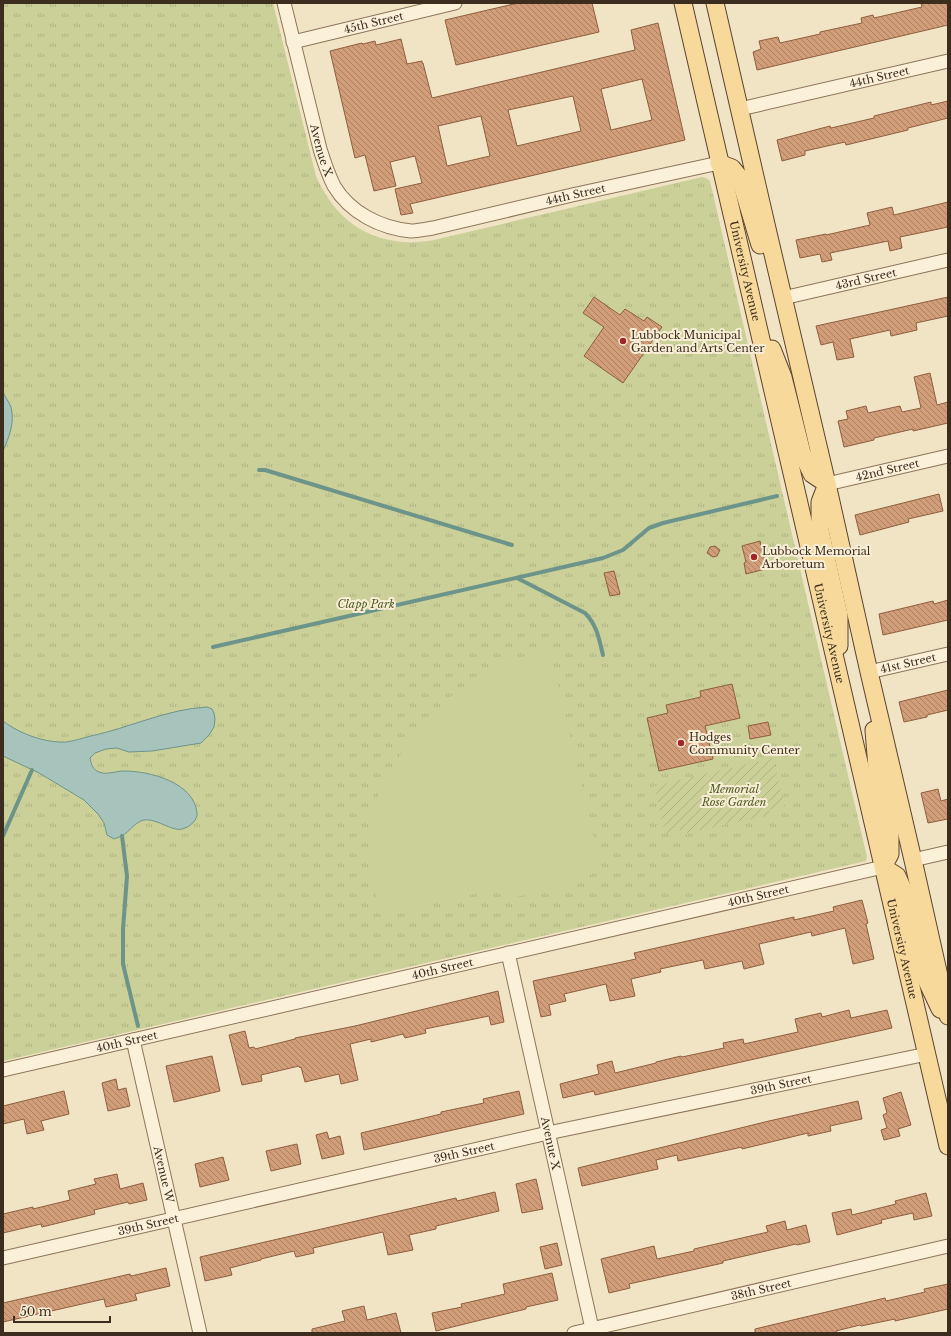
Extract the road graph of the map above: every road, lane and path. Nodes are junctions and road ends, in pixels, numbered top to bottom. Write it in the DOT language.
graph roads {
  1 [pos="284,3"];
  2 [pos="455,3"];
  3 [pos="683,3"];
  4 [pos="715,3"];
  5 [pos="293,42"];
  6 [pos="948,61"];
  7 [pos="740,109"];
  8 [pos="719,163"];
  9 [pos="432,228"];
  10 [pos="948,260"];
  11 [pos="783,298"];
  12 [pos="753,305"];
  13 [pos="948,456"];
  14 [pos="827,484"];
  15 [pos="948,654"];
  16 [pos="870,677"];
  17 [pos="840,680"];
  18 [pos="948,852"];
  19 [pos="914,860"];
  20 [pos="883,867"];
  21 [pos="508,953"];
  22 [pos="948,1016"];
  23 [pos="948,1026"];
  24 [pos="133,1040"];
  25 [pos="927,1054"];
  26 [pos="3,1070"];
  27 [pos="548,1133"];
  28 [pos="948,1146"];
  29 [pos="174,1219"];
  30 [pos="948,1246"];
  31 [pos="3,1258"];
  32 [pos="592,1331"];
  33 [pos="200,1333"];
  34 [pos="574,1333"];
  1 -- 5 [label="street, Avenue X"];
  2 -- 5 [label="street, 45th Street"];
  3 -- 8 [label="main road, University Avenue"];
  4 -- 7 [label="main road"];
  5 -- 9 [label="street, Avenue X"];
  6 -- 7 [label="street, 44th Street"];
  7 -- 11 [label="main road"];
  8 -- 9 [label="street, 44th Street"];
  8 -- 11 [label="main road"];
  8 -- 12 [label="main road, University Avenue"];
  10 -- 11 [label="street, 43rd Street"];
  11 -- 14 [label="main road"];
  12 -- 14 [label="main road"];
  12 -- 17 [label="main road, University Avenue"];
  13 -- 14 [label="street, 42nd Street"];
  14 -- 16 [label="main road"];
  14 -- 17 [label="main road"];
  15 -- 16 [label="street, 41st Street"];
  16 -- 19 [label="main road"];
  16 -- 20 [label="main road"];
  17 -- 20 [label="main road, University Avenue"];
  18 -- 19 [label="street"];
  19 -- 22 [label="main road"];
  20 -- 21 [label="street, 40th Street"];
  20 -- 23 [label="main road"];
  20 -- 25 [label="main road, University Avenue"];
  21 -- 24 [label="street, 40th Street"];
  21 -- 27 [label="street, Avenue X"];
  24 -- 26 [label="street, 40th Street"];
  24 -- 29 [label="street, Avenue W"];
  25 -- 27 [label="street, 39th Street"];
  25 -- 28 [label="main road, University Avenue"];
  27 -- 29 [label="street, 39th Street"];
  27 -- 32 [label="street, Avenue X"];
  29 -- 31 [label="street, 39th Street"];
  29 -- 33 [label="street, Avenue W"];
  30 -- 32 [label="street, 38th Street"];
  32 -- 34 [label="street, 38th Street"];
}
